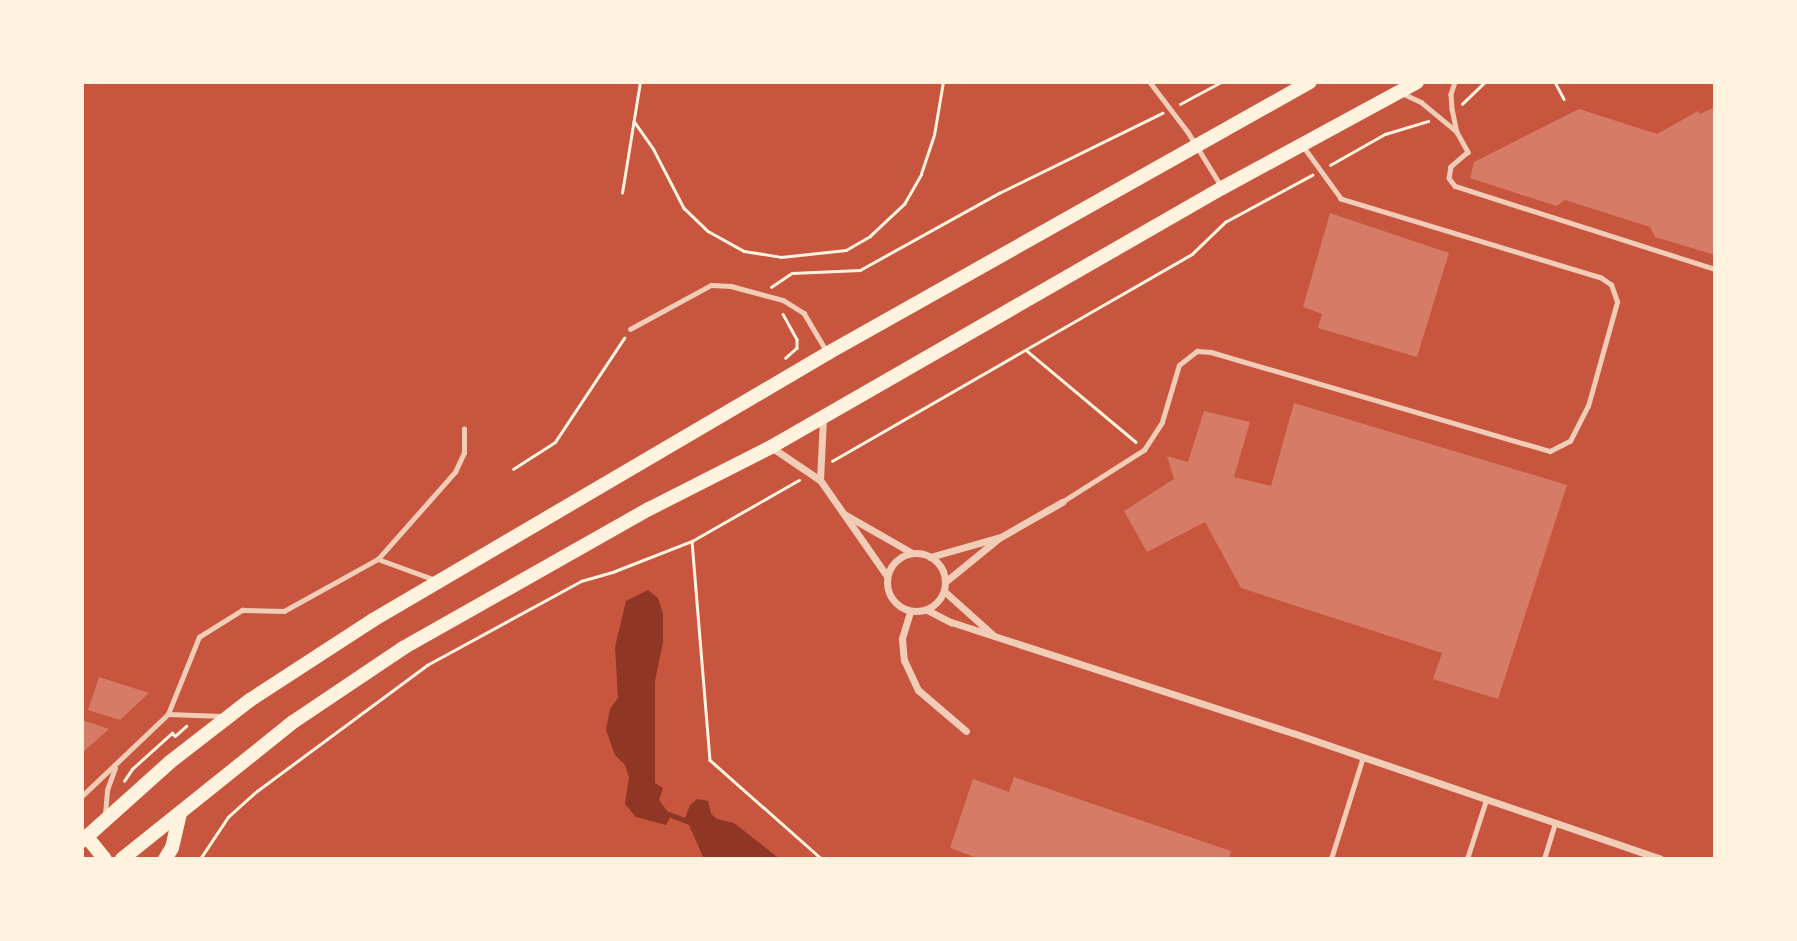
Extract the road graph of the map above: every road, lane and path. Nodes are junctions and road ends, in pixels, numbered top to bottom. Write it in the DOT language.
graph roads {
  1 [pos="640,82"];
  2 [pos="943,82"];
  3 [pos="1150,82"];
  4 [pos="1221,82"];
  5 [pos="1310,82"];
  6 [pos="1417,82"];
  7 [pos="1455,82"];
  8 [pos="1485,82"];
  9 [pos="1555,82"];
  10 [pos="1399,92"];
  11 [pos="1564,99"];
  12 [pos="1172,108"];
  13 [pos="1452,108"];
  14 [pos="1438,115"];
  15 [pos="634,121"];
  16 [pos="1457,132"];
  17 [pos="1302,145"];
  18 [pos="1196,146"];
  19 [pos="1320,171"];
  20 [pos="1222,188"];
  21 [pos="622,193"];
  22 [pos="1715,269"];
  23 [pos="762,295"];
  24 [pos="779,310"];
  25 [pos="630,329"];
  26 [pos="1026,349"];
  27 [pos="828,353"];
  28 [pos="785,359"];
  29 [pos="823,416"];
  30 [pos="464,429"];
  31 [pos="771,447"];
  32 [pos="1144,450"];
  33 [pos="820,468"];
  34 [pos="513,470"];
  35 [pos="811,473"];
  36 [pos="820,480"];
  37 [pos="1062,502"];
  38 [pos="840,512"];
  39 [pos="999,538"];
  40 [pos="692,541"];
  41 [pos="912,553"];
  42 [pos="930,556"];
  43 [pos="378,559"];
  44 [pos="887,576"];
  45 [pos="438,581"];
  46 [pos="945,586"];
  47 [pos="927,610"];
  48 [pos="910,612"];
  49 [pos="996,637"];
  50 [pos="168,714"];
  51 [pos="228,717"];
  52 [pos="190,722"];
  53 [pos="966,731"];
  54 [pos="1363,757"];
  55 [pos="116,767"];
  56 [pos="120,787"];
  57 [pos="82,796"];
  58 [pos="1486,799"];
  59 [pos="180,813"];
  60 [pos="105,818"];
  61 [pos="1555,823"];
  62 [pos="85,839"];
  63 [pos="105,859"];
  64 [pos="122,859"];
  65 [pos="165,859"];
  66 [pos="200,859"];
  67 [pos="822,859"];
  68 [pos="1331,859"];
  69 [pos="1466,859"];
  70 [pos="1544,859"];
  71 [pos="1660,859"];
  1 -- 15 [label="path"];
  2 -- 15 [label="path"];
  3 -- 12 [label="lane"];
  4 -- 12 [label="path"];
  5 -- 18 [label="main road"];
  6 -- 10 [label="main road"];
  7 -- 13 [label="lane"];
  8 -- 13 [label="path"];
  9 -- 11 [label="path"];
  10 -- 14 [label="lane"];
  10 -- 17 [label="main road"];
  12 -- 18 [label="lane"];
  12 -- 23 [label="path"];
  13 -- 16 [label="lane"];
  14 -- 16 [label="lane"];
  14 -- 19 [label="path"];
  15 -- 21 [label="path"];
  16 -- 22 [label="lane"];
  17 -- 19 [label="lane"];
  17 -- 20 [label="main road"];
  18 -- 20 [label="lane"];
  18 -- 27 [label="main road"];
  19 -- 26 [label="path"];
  19 -- 32 [label="lane"];
  20 -- 29 [label="main road"];
  23 -- 25 [label="lane"];
  23 -- 27 [label="lane"];
  24 -- 28 [label="path"];
  25 -- 34 [label="path"];
  26 -- 32 [label="path"];
  26 -- 33 [label="path"];
  27 -- 45 [label="main road"];
  29 -- 31 [label="main road"];
  29 -- 33 [label="street"];
  30 -- 43 [label="lane"];
  31 -- 35 [label="street"];
  31 -- 59 [label="main road"];
  32 -- 37 [label="lane"];
  33 -- 36 [label="street"];
  35 -- 36 [label="street"];
  35 -- 40 [label="path"];
  36 -- 38 [label="street"];
  37 -- 39 [label="street"];
  38 -- 41 [label="street"];
  38 -- 44 [label="street"];
  39 -- 42 [label="street"];
  39 -- 46 [label="street"];
  40 -- 66 [label="path"];
  40 -- 67 [label="path"];
  41 -- 42 [label="street"];
  41 -- 44 [label="street"];
  42 -- 46 [label="street"];
  43 -- 45 [label="lane"];
  43 -- 50 [label="lane"];
  44 -- 48 [label="street"];
  45 -- 51 [label="main road"];
  46 -- 47 [label="street"];
  46 -- 49 [label="street"];
  47 -- 48 [label="street"];
  47 -- 49 [label="street"];
  48 -- 53 [label="street"];
  49 -- 54 [label="street"];
  50 -- 51 [label="lane"];
  50 -- 55 [label="lane"];
  51 -- 60 [label="main road"];
  52 -- 56 [label="path"];
  54 -- 58 [label="street"];
  54 -- 68 [label="lane"];
  55 -- 57 [label="lane"];
  55 -- 60 [label="lane"];
  58 -- 61 [label="street"];
  58 -- 69 [label="lane"];
  59 -- 64 [label="main road"];
  59 -- 65 [label="main road"];
  60 -- 62 [label="main road"];
  61 -- 70 [label="lane"];
  61 -- 71 [label="street"];
  62 -- 63 [label="main road"];
}
